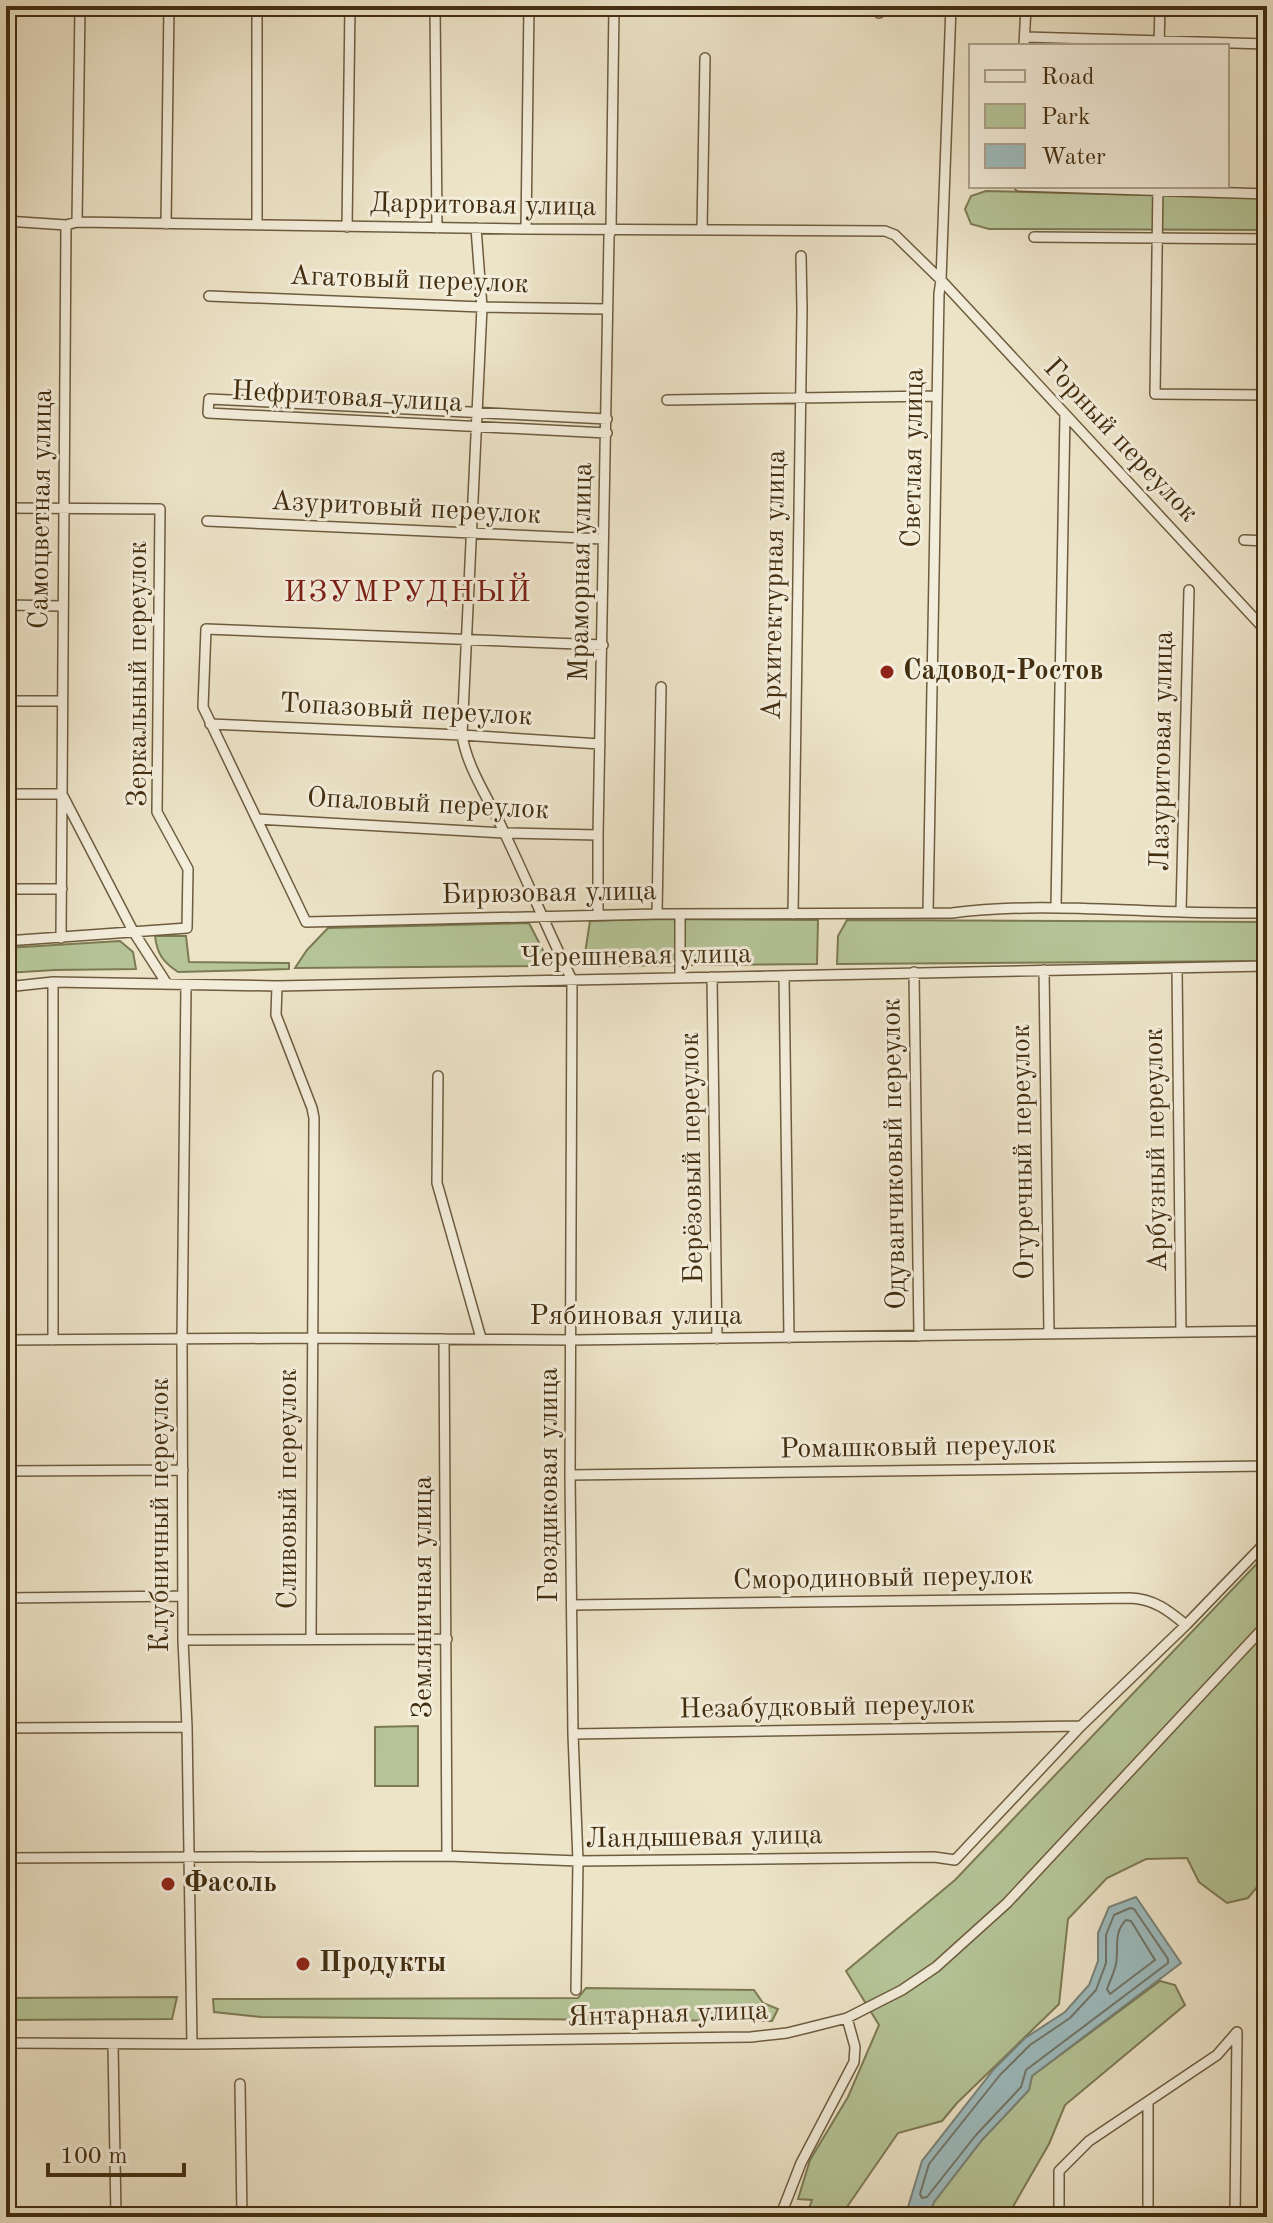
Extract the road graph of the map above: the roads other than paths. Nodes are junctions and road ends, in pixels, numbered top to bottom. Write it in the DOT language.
graph roads {
  1 [pos="80,6"];
  2 [pos="169,6"];
  3 [pos="257,6"];
  4 [pos="350,6"];
  5 [pos="435,6"];
  6 [pos="529,6"];
  7 [pos="614,6"];
  8 [pos="951,6"];
  9 [pos="1026,6"];
  10 [pos="1160,6"];
  11 [pos="1025,42"];
  12 [pos="1159,43"];
  13 [pos="1267,44"];
  14 [pos="705,58"];
  15 [pos="1158,188"];
  16 [pos="1267,194"];
  17 [pos="6,221"];
  18 [pos="77,222"];
  19 [pos="166,224"];
  20 [pos="66,225"];
  21 [pos="257,225"];
  22 [pos="347,227"];
  23 [pos="437,228"];
  24 [pos="476,228"];
  25 [pos="526,229"];
  26 [pos="611,230"];
  27 [pos="702,230"];
  28 [pos="1034,237"];
  29 [pos="1157,238"];
  30 [pos="1267,239"];
  31 [pos="801,256"];
  32 [pos="941,280"];
  33 [pos="209,296"];
  34 [pos="482,307"];
  35 [pos="607,309"];
  36 [pos="1267,395"];
  37 [pos="937,396"];
  38 [pos="800,398"];
  39 [pos="667,400"];
  40 [pos="479,413"];
  41 [pos="1065,414"];
  42 [pos="607,419"];
  43 [pos="478,427"];
  44 [pos="607,433"];
  45 [pos="6,508"];
  46 [pos="65,508"];
  47 [pos="207,521"];
  48 [pos="472,535"];
  49 [pos="603,539"];
  50 [pos="1244,540"];
  51 [pos="1267,541"];
  52 [pos="1189,590"];
  53 [pos="6,605"];
  54 [pos="62,606"];
  55 [pos="1267,632"];
  56 [pos="467,639"];
  57 [pos="603,645"];
  58 [pos="661,687"];
  59 [pos="6,701"];
  60 [pos="62,701"];
  61 [pos="210,724"];
  62 [pos="462,735"];
  63 [pos="600,744"];
  64 [pos="6,794"];
  65 [pos="62,794"];
  66 [pos="257,819"];
  67 [pos="504,833"];
  68 [pos="598,835"];
  69 [pos="6,889"];
  70 [pos="62,889"];
  71 [pos="1056,907"];
  72 [pos="928,912"];
  73 [pos="1181,912"];
  74 [pos="1267,913"];
  75 [pos="657,914"];
  76 [pos="680,914"];
  77 [pos="793,914"];
  78 [pos="598,915"];
  79 [pos="540,916"];
  80 [pos="133,931"];
  81 [pos="61,938"];
  82 [pos="6,941"];
  83 [pos="1267,966"];
  84 [pos="1177,968"];
  85 [pos="1044,970"];
  86 [pos="914,972"];
  87 [pos="784,976"];
  88 [pos="712,977"];
  89 [pos="680,978"];
  90 [pos="572,980"];
  91 [pos="53,982"];
  92 [pos="167,984"];
  93 [pos="186,986"];
  94 [pos="277,986"];
  95 [pos="6,987"];
  96 [pos="438,1076"];
  97 [pos="1267,1331"];
  98 [pos="1181,1332"];
  99 [pos="1049,1334"];
  100 [pos="919,1336"];
  101 [pos="312,1338"];
  102 [pos="481,1338"];
  103 [pos="789,1338"];
  104 [pos="182,1339"];
  105 [pos="444,1339"];
  106 [pos="717,1339"];
  107 [pos="6,1340"];
  108 [pos="53,1340"];
  109 [pos="571,1340"];
  110 [pos="1267,1466"];
  111 [pos="183,1470"];
  112 [pos="6,1471"];
  113 [pos="570,1475"];
  114 [pos="1267,1541"];
  115 [pos="183,1596"];
  116 [pos="6,1598"];
  117 [pos="572,1605"];
  118 [pos="1267,1624"];
  119 [pos="1186,1625"];
  120 [pos="311,1639"];
  121 [pos="447,1639"];
  122 [pos="183,1640"];
  123 [pos="1081,1726"];
  124 [pos="187,1727"];
  125 [pos="6,1728"];
  126 [pos="573,1734"];
  127 [pos="447,1856"];
  128 [pos="189,1857"];
  129 [pos="6,1858"];
  130 [pos="578,1861"];
  131 [pos="576,1990"];
  132 [pos="847,2018"];
  133 [pos="6,2043"];
  134 [pos="113,2044"];
  135 [pos="192,2044"];
  136 [pos="240,2084"];
  137 [pos="1148,2103"];
  138 [pos="116,2217"];
  139 [pos="242,2217"];
  140 [pos="780,2217"];
  141 [pos="1059,2217"];
  142 [pos="1148,2217"];
  143 [pos="1235,2217"];
  1 -- 18 [label="street"];
  2 -- 19 [label="street"];
  3 -- 21 [label="street"];
  4 -- 22 [label="street"];
  5 -- 23 [label="street"];
  6 -- 25 [label="street"];
  7 -- 26 [label="street, Мраморная улица"];
  8 -- 32 [label="street, Светлая улица"];
  9 -- 11 [label="street"];
  10 -- 12 [label="street"];
  11 -- 12 [label="street"];
  12 -- 13 [label="street"];
  14 -- 27 [label="street"];
  15 -- 16 [label="street"];
  15 -- 29 [label="street"];
  17 -- 20 [label="street, Дарритовая улица"];
  18 -- 19 [label="street, Дарритовая улица"];
  18 -- 20 [label="street, Дарритовая улица"];
  19 -- 21 [label="street, Дарритовая улица"];
  20 -- 46 [label="street, Самоцветная улица"];
  21 -- 22 [label="street, Дарритовая улица"];
  22 -- 23 [label="street, Дарритовая улица"];
  23 -- 24 [label="street, Дарритовая улица"];
  24 -- 25 [label="street, Дарритовая улица"];
  24 -- 34 [label="street"];
  25 -- 26 [label="street, Дарритовая улица"];
  26 -- 27 [label="street, Дарритовая улица"];
  26 -- 35 [label="street, Мраморная улица"];
  27 -- 32 [label="street, Дарритовая улица"];
  28 -- 29 [label="street"];
  29 -- 30 [label="street"];
  29 -- 36 [label="street"];
  31 -- 38 [label="street, Архитектурная улица"];
  32 -- 37 [label="street, Светлая улица"];
  32 -- 41 [label="street, Горный переулок"];
  33 -- 34 [label="street, Агатовый переулок"];
  34 -- 35 [label="street, Агатовый переулок"];
  34 -- 40 [label="street"];
  35 -- 42 [label="street, Мраморная улица"];
  37 -- 38 [label="street"];
  37 -- 72 [label="street, Светлая улица"];
  38 -- 39 [label="street"];
  38 -- 77 [label="street, Архитектурная улица"];
  40 -- 42 [label="street, Нефритовая улица"];
  40 -- 43 [label="street"];
  40 -- 43 [label="street, Нефритовая улица"];
  41 -- 55 [label="street, Горный переулок"];
  41 -- 71 [label="street"];
  42 -- 44 [label="street, Мраморная улица"];
  43 -- 44 [label="street, Нефритовая улица"];
  43 -- 48 [label="street"];
  44 -- 49 [label="street, Мраморная улица"];
  45 -- 46 [label="street"];
  46 -- 54 [label="street, Самоцветная улица"];
  46 -- 80 [label="street, Зеркальный переулок"];
  47 -- 48 [label="street, Азуритовый переулок"];
  48 -- 49 [label="street, Азуритовый переулок"];
  48 -- 56 [label="street"];
  49 -- 57 [label="street, Мраморная улица"];
  50 -- 51 [label="street"];
  52 -- 73 [label="street, Лазуритовая улица"];
  53 -- 54 [label="street"];
  54 -- 60 [label="street, Самоцветная улица"];
  56 -- 57 [label="street"];
  56 -- 61 [label="street"];
  56 -- 62 [label="street"];
  57 -- 63 [label="street, Мраморная улица"];
  58 -- 75 [label="street"];
  59 -- 60 [label="street"];
  60 -- 65 [label="street, Самоцветная улица"];
  61 -- 62 [label="street, Топазовый переулок"];
  61 -- 66 [label="street"];
  62 -- 63 [label="street, Топазовый переулок"];
  62 -- 67 [label="street"];
  63 -- 68 [label="street, Мраморная улица"];
  64 -- 65 [label="street"];
  65 -- 70 [label="street, Самоцветная улица"];
  65 -- 80 [label="street, Самоцветная улица"];
  66 -- 67 [label="street, Опаловый переулок"];
  66 -- 79 [label="street, Бирюзовая улица"];
  67 -- 68 [label="street, Опаловый переулок"];
  67 -- 79 [label="street"];
  68 -- 78 [label="street, Мраморная улица"];
  69 -- 70 [label="street"];
  70 -- 81 [label="street, Самоцветная улица"];
  71 -- 72 [label="street, Бирюзовая улица"];
  71 -- 73 [label="street, Бирюзовая улица"];
  72 -- 77 [label="street, Бирюзовая улица"];
  73 -- 74 [label="street, Бирюзовая улица"];
  75 -- 76 [label="street, Бирюзовая улица"];
  75 -- 78 [label="street, Бирюзовая улица"];
  76 -- 77 [label="street, Бирюзовая улица"];
  76 -- 89 [label="street"];
  78 -- 79 [label="street, Бирюзовая улица"];
  79 -- 90 [label="street"];
  80 -- 81 [label="street"];
  80 -- 92 [label="street, Самоцветная улица"];
  81 -- 82 [label="street"];
  83 -- 84 [label="street, Черешневая улица"];
  84 -- 85 [label="street, Черешневая улица"];
  84 -- 98 [label="street, Арбузный переулок"];
  85 -- 86 [label="street, Черешневая улица"];
  85 -- 99 [label="street, Огуречный переулок"];
  86 -- 87 [label="street, Черешневая улица"];
  86 -- 100 [label="street, Одуванчиковый переулок"];
  87 -- 88 [label="street, Черешневая улица"];
  87 -- 103 [label="street"];
  88 -- 89 [label="street, Черешневая улица"];
  88 -- 106 [label="street, Берёзовый переулок"];
  89 -- 90 [label="street, Черешневая улица"];
  90 -- 94 [label="street, Черешневая улица"];
  90 -- 109 [label="street, Гвоздиковая улица"];
  91 -- 92 [label="street, Черешневая улица"];
  91 -- 95 [label="street, Черешневая улица"];
  91 -- 108 [label="street"];
  92 -- 93 [label="street, Черешневая улица"];
  93 -- 94 [label="street, Черешневая улица"];
  93 -- 104 [label="street, Клубничный переулок"];
  94 -- 101 [label="street, Сливовый переулок"];
  96 -- 102 [label="street"];
  97 -- 98 [label="street, Рябиновая улица"];
  98 -- 99 [label="street, Рябиновая улица"];
  99 -- 100 [label="street, Рябиновая улица"];
  100 -- 103 [label="street, Рябиновая улица"];
  101 -- 104 [label="street, Рябиновая улица"];
  101 -- 105 [label="street, Рябиновая улица"];
  101 -- 120 [label="street, Сливовый переулок"];
  102 -- 105 [label="street, Рябиновая улица"];
  102 -- 109 [label="street, Рябиновая улица"];
  103 -- 106 [label="street, Рябиновая улица"];
  104 -- 108 [label="street, Рябиновая улица"];
  104 -- 111 [label="street, Клубничный переулок"];
  105 -- 121 [label="street, Земляничная улица"];
  106 -- 109 [label="street, Рябиновая улица"];
  107 -- 108 [label="street, Рябиновая улица"];
  109 -- 113 [label="street, Гвоздиковая улица"];
  110 -- 113 [label="street, Ромашковый переулок"];
  111 -- 112 [label="street"];
  111 -- 115 [label="street, Клубничный переулок"];
  113 -- 117 [label="street, Гвоздиковая улица"];
  114 -- 119 [label="street, Ландышевая улица"];
  115 -- 116 [label="street"];
  115 -- 122 [label="street, Клубничный переулок"];
  117 -- 119 [label="street, Смородиновый переулок"];
  117 -- 126 [label="street, Гвоздиковая улица"];
  118 -- 132 [label="street, Янтарная улица"];
  119 -- 123 [label="street, Ландышевая улица"];
  120 -- 121 [label="street"];
  120 -- 122 [label="street"];
  121 -- 127 [label="street, Земляничная улица"];
  122 -- 124 [label="street, Клубничный переулок"];
  123 -- 126 [label="street, Незабудковый переулок"];
  123 -- 130 [label="street, Ландышевая улица"];
  124 -- 125 [label="street"];
  124 -- 128 [label="street, Клубничный переулок"];
  126 -- 130 [label="street, Гвоздиковая улица"];
  127 -- 128 [label="street, Ландышевая улица"];
  127 -- 130 [label="street, Ландышевая улица"];
  128 -- 129 [label="street, Ландышевая улица"];
  128 -- 135 [label="street, Клубничный переулок"];
  130 -- 131 [label="street, Гвоздиковая улица"];
  132 -- 135 [label="street, Янтарная улица"];
  132 -- 140 [label="street"];
  133 -- 134 [label="street, Янтарная улица"];
  134 -- 135 [label="street, Янтарная улица"];
  134 -- 138 [label="street"];
  136 -- 139 [label="street"];
  137 -- 141 [label="street"];
  137 -- 142 [label="street"];
  137 -- 143 [label="street"];
}
